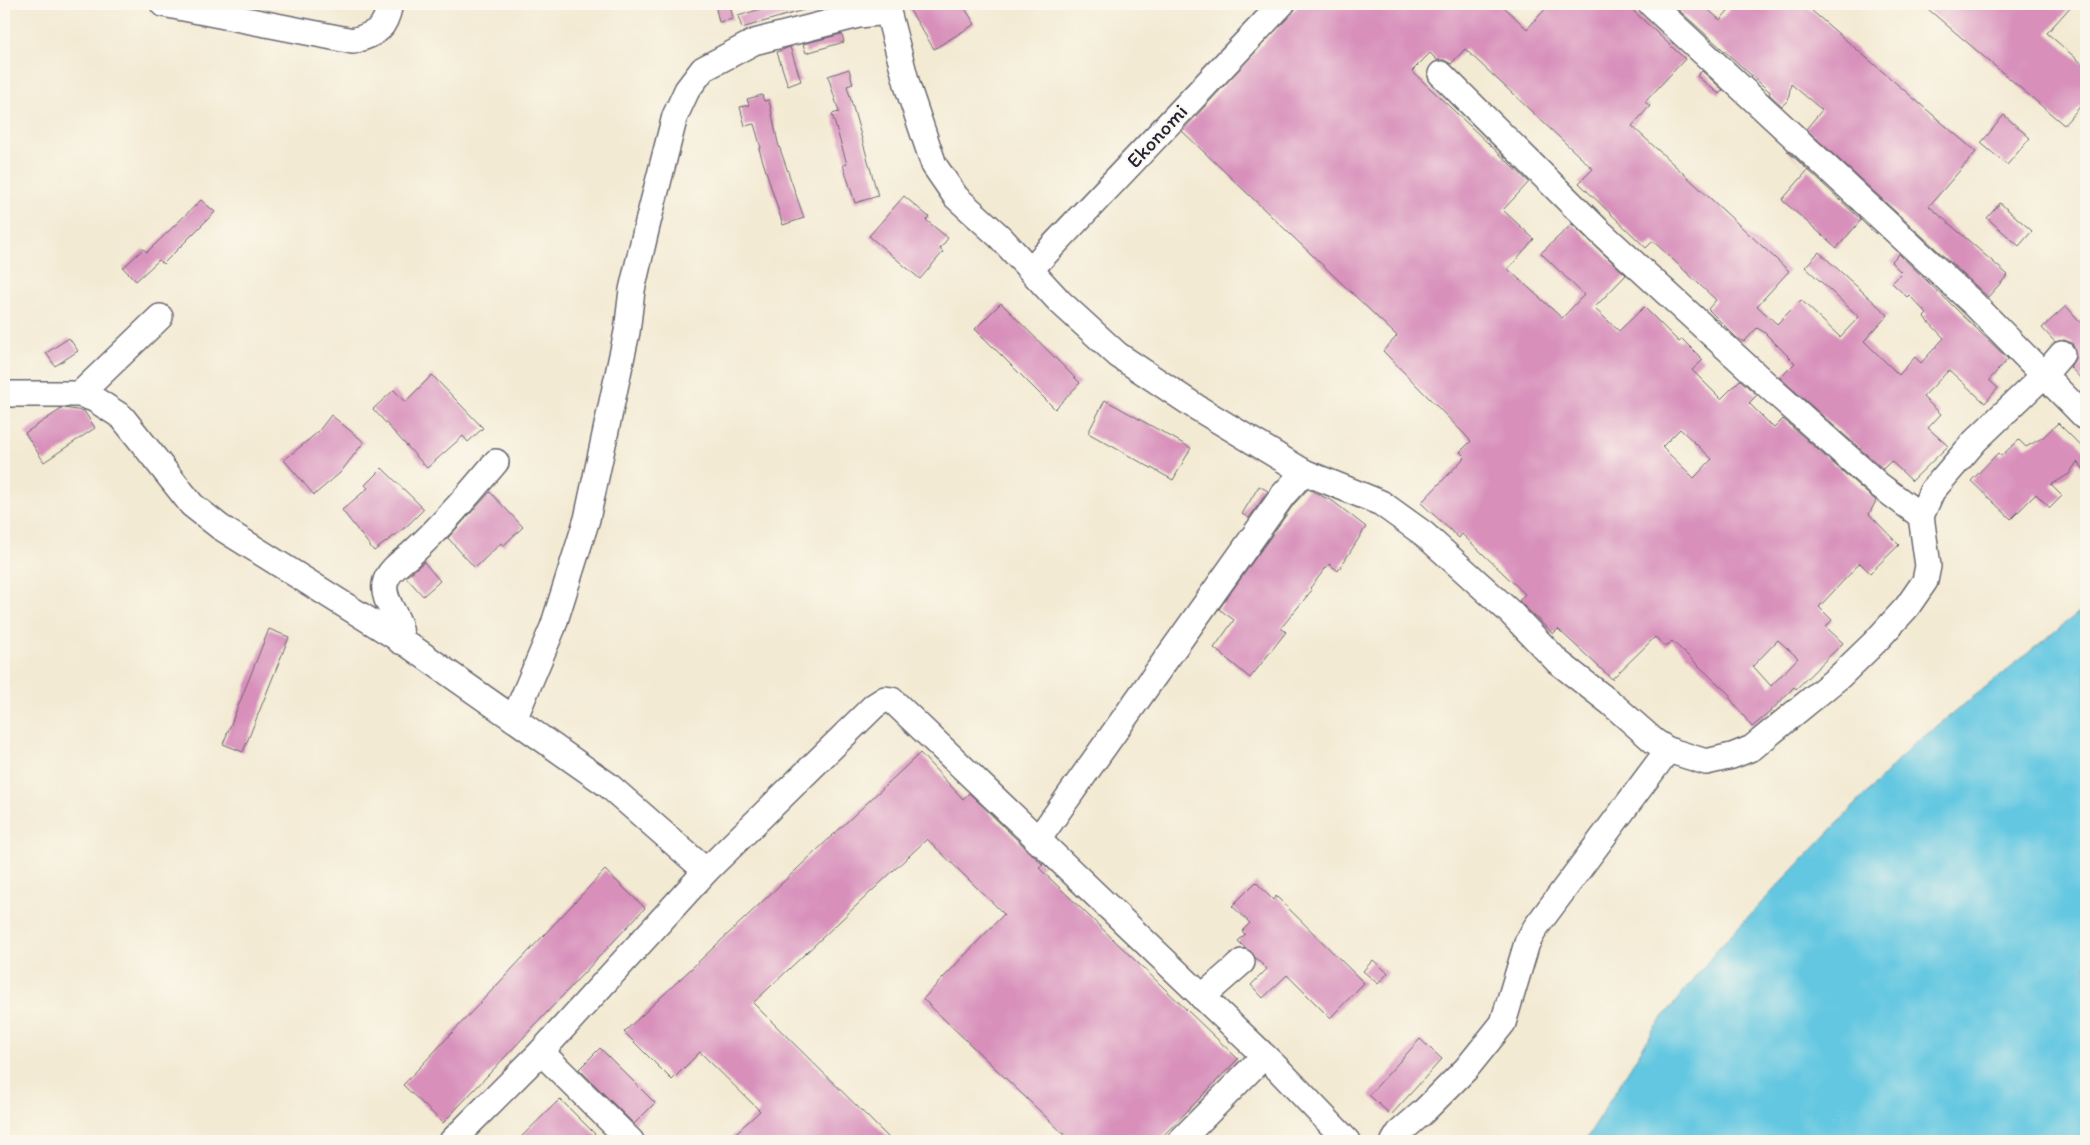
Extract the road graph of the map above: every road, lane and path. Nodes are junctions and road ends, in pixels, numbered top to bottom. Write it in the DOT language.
graph roads {
  1 [pos="162,4"];
  2 [pos="390,4"];
  3 [pos="1282,4"];
  4 [pos="1651,4"];
  5 [pos="887,8"];
  6 [pos="1441,74"];
  7 [pos="1031,269"];
  8 [pos="160,317"];
  9 [pos="2062,354"];
  10 [pos="2043,376"];
  11 [pos="4,394"];
  12 [pos="80,394"];
  13 [pos="2086,418"];
  14 [pos="496,462"];
  15 [pos="1304,472"];
  16 [pos="1920,516"];
  17 [pos="400,641"];
  18 [pos="514,719"];
  19 [pos="1668,750"];
  20 [pos="1037,841"];
  21 [pos="706,871"];
  22 [pos="1242,962"];
  23 [pos="1202,997"];
  24 [pos="541,1052"];
  25 [pos="1264,1056"];
  26 [pos="452,1141"];
  27 [pos="631,1141"];
  28 [pos="1180,1141"];
  29 [pos="1347,1141"];
  30 [pos="1394,1141"];
  1 -- 2 [label="street"];
  3 -- 7 [label="street, Ekonomi"];
  4 -- 10 [label="street"];
  5 -- 7 [label="street"];
  5 -- 18 [label="street"];
  6 -- 16 [label="street"];
  7 -- 15 [label="street"];
  8 -- 12 [label="street"];
  9 -- 10 [label="street"];
  10 -- 13 [label="street"];
  10 -- 16 [label="street"];
  11 -- 12 [label="street"];
  12 -- 17 [label="street"];
  14 -- 17 [label="street"];
  15 -- 19 [label="street"];
  15 -- 20 [label="street"];
  16 -- 19 [label="street"];
  17 -- 18 [label="street"];
  18 -- 21 [label="street"];
  19 -- 30 [label="street"];
  20 -- 21 [label="street"];
  20 -- 23 [label="street"];
  21 -- 24 [label="street"];
  22 -- 23 [label="street"];
  23 -- 25 [label="street"];
  24 -- 26 [label="street"];
  24 -- 27 [label="street"];
  25 -- 28 [label="street"];
  25 -- 29 [label="street"];
}
